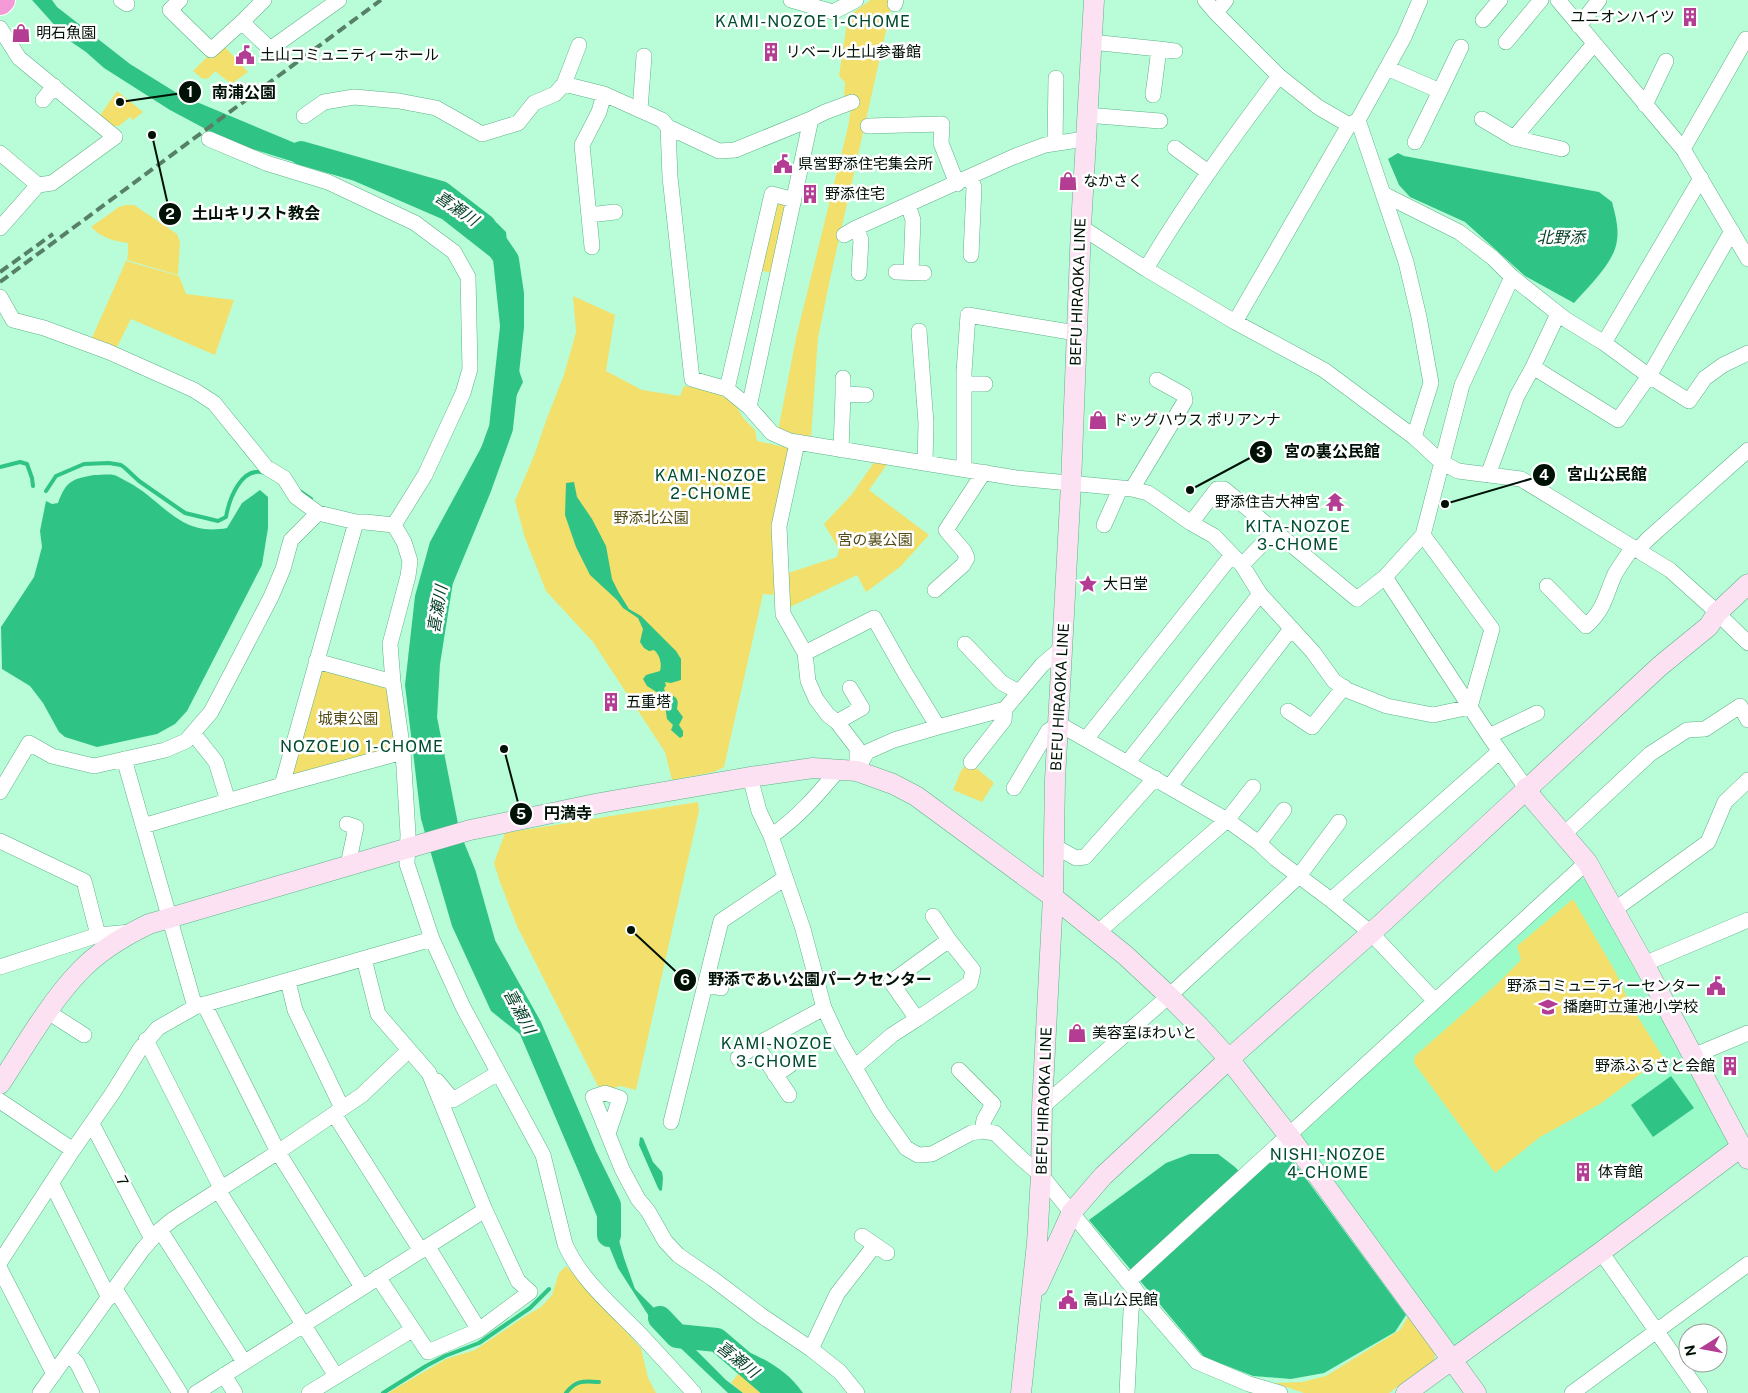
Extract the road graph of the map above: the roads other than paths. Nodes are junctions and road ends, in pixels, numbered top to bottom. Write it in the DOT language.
graph roads {
  1 [pos="180,0"];
  2 [pos="264,0"];
  3 [pos="339,0"];
  4 [pos="791,0"];
  5 [pos="856,0"];
  6 [pos="1094,0"];
  7 [pos="1205,0"];
  8 [pos="1226,0"];
  9 [pos="1420,0"];
  10 [pos="1500,0"];
  11 [pos="1541,0"];
  12 [pos="1558,0"];
  13 [pos="1600,0"];
  14 [pos="1216,13"];
  15 [pos="1484,20"];
  16 [pos="242,22"];
  17 [pos="1579,26"];
  18 [pos="0,28"];
  19 [pos="1746,39"];
  20 [pos="1091,42"];
  21 [pos="1506,42"];
  22 [pos="1594,44"];
  23 [pos="580,45"];
  24 [pos="1460,47"];
  25 [pos="1159,48"];
  26 [pos="1175,51"];
  27 [pos="644,56"];
  28 [pos="1666,61"];
  29 [pos="1387,68"];
  30 [pos="1279,76"];
  31 [pos="1056,78"];
  32 [pos="564,84"];
  33 [pos="54,86"];
  34 [pos="1440,92"];
  35 [pos="604,94"];
  36 [pos="1153,95"];
  37 [pos="43,100"];
  38 [pos="852,102"];
  39 [pos="1645,105"];
  40 [pos="640,110"];
  41 [pos="1086,115"];
  42 [pos="304,116"];
  43 [pos="811,119"];
  44 [pos="1482,119"];
  45 [pos="1160,120"];
  46 [pos="1353,122"];
  47 [pos="668,126"];
  48 [pos="868,126"];
  49 [pos="1514,138"];
  50 [pos="209,139"];
  51 [pos="1086,139"];
  52 [pos="1415,142"];
  53 [pos="1055,143"];
  54 [pos="1175,148"];
  55 [pos="1562,149"];
  56 [pos="1682,149"];
  57 [pos="0,154"];
  58 [pos="1208,172"];
  59 [pos="1700,178"];
  60 [pos="963,180"];
  61 [pos="38,185"];
  62 [pos="1383,194"];
  63 [pos="794,200"];
  64 [pos="908,205"];
  65 [pos="615,212"];
  66 [pos="589,215"];
  67 [pos="1081,227"];
  68 [pos="0,228"];
  69 [pos="1732,231"];
  70 [pos="592,247"];
  71 [pos="971,255"];
  72 [pos="1748,259"];
  73 [pos="1146,269"];
  74 [pos="896,272"];
  75 [pos="859,273"];
  76 [pos="1512,277"];
  77 [pos="752,279"];
  78 [pos="775,284"];
  79 [pos="0,297"];
  80 [pos="1558,314"];
  81 [pos="1235,322"];
  82 [pos="919,331"];
  83 [pos="1076,333"];
  84 [pos="1604,343"];
  85 [pos="1748,353"];
  86 [pos="1533,367"];
  87 [pos="1648,376"];
  88 [pos="1157,380"];
  89 [pos="964,384"];
  90 [pos="985,384"];
  91 [pos="727,389"];
  92 [pos="866,395"];
  93 [pos="749,407"];
  94 [pos="1414,437"];
  95 [pos="797,443"];
  96 [pos="841,450"];
  97 [pos="1748,450"];
  98 [pos="1441,462"];
  99 [pos="925,463"];
  100 [pos="964,469"];
  101 [pos="984,472"];
  102 [pos="1488,475"];
  103 [pos="1071,484"];
  104 [pos="1126,489"];
  105 [pos="318,513"];
  106 [pos="356,522"];
  107 [pos="1191,523"];
  108 [pos="394,525"];
  109 [pos="1104,525"];
  110 [pos="1274,531"];
  111 [pos="1423,535"];
  112 [pos="1635,549"];
  113 [pos="1237,560"];
  114 [pos="1386,577"];
  115 [pos="1748,584"];
  116 [pos="1548,586"];
  117 [pos="935,590"];
  118 [pos="1260,594"];
  119 [pos="1717,613"];
  120 [pos="1291,629"];
  121 [pos="1748,643"];
  122 [pos="965,644"];
  123 [pos="1063,647"];
  124 [pos="805,653"];
  125 [pos="316,661"];
  126 [pos="393,682"];
  127 [pos="1344,687"];
  128 [pos="850,688"];
  129 [pos="1019,692"];
  130 [pos="1470,707"];
  131 [pos="1005,709"];
  132 [pos="1537,713"];
  133 [pos="1293,720"];
  134 [pos="1748,720"];
  135 [pos="837,722"];
  136 [pos="1059,724"];
  137 [pos="938,726"];
  138 [pos="193,733"];
  139 [pos="1489,736"];
  140 [pos="1086,739"];
  141 [pos="1500,751"];
  142 [pos="403,752"];
  143 [pos="124,759"];
  144 [pos="971,762"];
  145 [pos="1128,762"];
  146 [pos="848,770"];
  147 [pos="750,777"];
  148 [pos="1155,778"];
  149 [pos="1748,780"];
  150 [pos="282,785"];
  151 [pos="1170,786"];
  152 [pos="1252,787"];
  153 [pos="1014,788"];
  154 [pos="1526,788"];
  155 [pos="0,792"];
  156 [pos="228,801"];
  157 [pos="1284,810"];
  158 [pos="1227,820"];
  159 [pos="1339,822"];
  160 [pos="347,824"];
  161 [pos="143,826"];
  162 [pos="1564,834"];
  163 [pos="771,836"];
  164 [pos="0,841"];
  165 [pos="1259,844"];
  166 [pos="1054,846"];
  167 [pos="413,847"];
  168 [pos="1587,862"];
  169 [pos="348,865"];
  170 [pos="1299,876"];
  171 [pos="786,878"];
  172 [pos="1053,897"];
  173 [pos="1331,900"];
  174 [pos="1614,910"];
  175 [pos="933,916"];
  176 [pos="170,917"];
  177 [pos="1748,920"];
  178 [pos="134,931"];
  179 [pos="1097,933"];
  180 [pos="1371,933"];
  181 [pos="98,936"];
  182 [pos="432,940"];
  183 [pos="949,940"];
  184 [pos="364,959"];
  185 [pos="1644,964"];
  186 [pos="0,967"];
  187 [pos="288,981"];
  188 [pos="706,984"];
  189 [pos="721,988"];
  190 [pos="1169,996"];
  191 [pos="1434,1001"];
  192 [pos="199,1006"];
  193 [pos="824,1008"];
  194 [pos="48,1012"];
  195 [pos="917,1019"];
  196 [pos="1748,1033"];
  197 [pos="84,1035"];
  198 [pos="146,1040"];
  199 [pos="756,1045"];
  200 [pos="409,1050"];
  201 [pos="1693,1056"];
  202 [pos="738,1058"];
  203 [pos="1229,1059"];
  204 [pos="788,1066"];
  205 [pos="855,1067"];
  206 [pos="959,1070"];
  207 [pos="429,1073"];
  208 [pos="498,1073"];
  209 [pos="775,1075"];
  210 [pos="0,1084"];
  211 [pos="789,1095"];
  212 [pos="0,1101"];
  213 [pos="1042,1107"];
  214 [pos="338,1111"];
  215 [pos="672,1122"];
  216 [pos="92,1124"];
  217 [pos="982,1132"];
  218 [pos="608,1134"];
  219 [pos="1288,1136"];
  220 [pos="73,1150"];
  221 [pos="278,1152"];
  222 [pos="1744,1153"];
  223 [pos="1041,1175"];
  224 [pos="52,1184"];
  225 [pos="219,1189"];
  226 [pos="485,1210"];
  227 [pos="1072,1212"];
  228 [pos="156,1234"];
  229 [pos="862,1236"];
  230 [pos="424,1249"];
  231 [pos="1601,1252"];
  232 [pos="0,1262"];
  233 [pos="1748,1264"];
  234 [pos="0,1269"];
  235 [pos="378,1277"];
  236 [pos="1131,1286"];
  237 [pos="362,1287"];
  238 [pos="112,1293"];
  239 [pos="1030,1302"];
  240 [pos="303,1324"];
  241 [pos="412,1330"];
  242 [pos="479,1330"];
  243 [pos="1657,1331"];
  244 [pos="811,1349"];
  245 [pos="68,1354"];
  246 [pos="1452,1360"];
  247 [pos="244,1362"];
  248 [pos="54,1374"];
  249 [pos="224,1375"];
  250 [pos="336,1376"];
  251 [pos="1582,1390"];
  252 [pos="40,1393"];
  253 [pos="92,1393"];
  254 [pos="180,1393"];
  255 [pos="196,1393"];
  256 [pos="235,1393"];
  257 [pos="309,1393"];
  258 [pos="694,1393"];
  259 [pos="857,1393"];
  260 [pos="1021,1393"];
  261 [pos="1126,1393"];
  262 [pos="1280,1393"];
  263 [pos="1406,1393"];
  264 [pos="1476,1393"];
  265 [pos="1700,1393"];
  1 -- 16 [label="street"];
  2 -- 16 [label="street"];
  3 -- 16 [label="street"];
  4 -- 5 [label="street"];
  6 -- 20 [label="street, BEFU HIRAOKA LINE"];
  7 -- 14 [label="street"];
  8 -- 14 [label="street"];
  9 -- 29 [label="street"];
  10 -- 15 [label="street"];
  11 -- 21 [label="street"];
  12 -- 17 [label="street"];
  13 -- 17 [label="street"];
  14 -- 30 [label="street"];
  17 -- 22 [label="street"];
  18 -- 33 [label="street"];
  19 -- 56 [label="street"];
  20 -- 25 [label="street"];
  20 -- 41 [label="street, BEFU HIRAOKA LINE"];
  22 -- 39 [label="street"];
  22 -- 49 [label="street"];
  23 -- 32 [label="street"];
  24 -- 34 [label="street"];
  25 -- 26 [label="street"];
  25 -- 36 [label="street"];
  27 -- 40 [label="street"];
  28 -- 39 [label="street"];
  29 -- 34 [label="street"];
  29 -- 46 [label="street"];
  30 -- 46 [label="street"];
  30 -- 58 [label="street"];
  31 -- 53 [label="street"];
  32 -- 35 [label="street"];
  32 -- 42 [label="street"];
  33 -- 37 [label="street"];
  33 -- 61 [label="street"];
  34 -- 52 [label="street"];
  35 -- 40 [label="street"];
  35 -- 66 [label="street"];
  38 -- 43 [label="street"];
  39 -- 56 [label="street"];
  40 -- 47 [label="street"];
  41 -- 45 [label="street"];
  41 -- 51 [label="street, BEFU HIRAOKA LINE"];
  43 -- 47 [label="street"];
  43 -- 63 [label="street"];
  44 -- 49 [label="street"];
  46 -- 62 [label="street"];
  46 -- 81 [label="street"];
  47 -- 91 [label="street"];
  48 -- 60 [label="street"];
  49 -- 55 [label="street"];
  50 -- 108 [label="street"];
  51 -- 53 [label="street"];
  51 -- 67 [label="street, BEFU HIRAOKA LINE"];
  53 -- 60 [label="street"];
  54 -- 58 [label="street"];
  56 -- 59 [label="street"];
  57 -- 61 [label="street"];
  58 -- 73 [label="street"];
  59 -- 69 [label="street"];
  59 -- 84 [label="street"];
  60 -- 64 [label="street"];
  60 -- 71 [label="street"];
  61 -- 68 [label="street"];
  62 -- 76 [label="street"];
  62 -- 94 [label="street"];
  63 -- 77 [label="street"];
  63 -- 78 [label="street"];
  64 -- 74 [label="street"];
  64 -- 75 [label="street"];
  65 -- 66 [label="street"];
  66 -- 70 [label="street"];
  67 -- 73 [label="street"];
  67 -- 83 [label="street, BEFU HIRAOKA LINE"];
  69 -- 72 [label="street"];
  69 -- 87 [label="street"];
  73 -- 81 [label="street"];
  76 -- 80 [label="street"];
  76 -- 98 [label="street"];
  77 -- 78 [label="street"];
  77 -- 91 [label="street"];
  78 -- 93 [label="street"];
  79 -- 105 [label="street"];
  80 -- 84 [label="street"];
  80 -- 86 [label="street"];
  81 -- 94 [label="street"];
  82 -- 99 [label="street"];
  83 -- 89 [label="street"];
  83 -- 103 [label="street, BEFU HIRAOKA LINE"];
  84 -- 87 [label="street"];
  85 -- 87 [label="street"];
  86 -- 87 [label="street"];
  86 -- 102 [label="street"];
  88 -- 104 [label="street"];
  89 -- 90 [label="street"];
  89 -- 100 [label="street"];
  91 -- 93 [label="street"];
  92 -- 96 [label="street"];
  93 -- 95 [label="street"];
  94 -- 98 [label="street"];
  95 -- 96 [label="street"];
  95 -- 124 [label="street"];
  96 -- 99 [label="street"];
  97 -- 112 [label="street"];
  98 -- 102 [label="street"];
  98 -- 111 [label="street"];
  99 -- 100 [label="street"];
  100 -- 101 [label="street"];
  101 -- 103 [label="street"];
  101 -- 117 [label="street"];
  102 -- 112 [label="street"];
  103 -- 104 [label="street"];
  103 -- 123 [label="street, BEFU HIRAOKA LINE"];
  104 -- 107 [label="street"];
  104 -- 109 [label="street"];
  105 -- 106 [label="street"];
  105 -- 138 [label="street"];
  106 -- 108 [label="street"];
  106 -- 125 [label="street"];
  107 -- 110 [label="street"];
  107 -- 113 [label="street"];
  108 -- 126 [label="street"];
  110 -- 113 [label="street"];
  110 -- 114 [label="street"];
  111 -- 114 [label="street"];
  111 -- 130 [label="street"];
  112 -- 116 [label="street"];
  112 -- 119 [label="street"];
  113 -- 118 [label="street"];
  113 -- 140 [label="street"];
  114 -- 130 [label="street"];
  115 -- 119 [label="street"];
  118 -- 120 [label="street"];
  118 -- 145 [label="street"];
  119 -- 121 [label="street"];
  119 -- 154 [label="street"];
  120 -- 127 [label="street"];
  120 -- 151 [label="street"];
  122 -- 129 [label="street"];
  123 -- 129 [label="street"];
  123 -- 136 [label="street, BEFU HIRAOKA LINE"];
  124 -- 135 [label="street"];
  124 -- 137 [label="street"];
  125 -- 126 [label="street"];
  125 -- 150 [label="street"];
  126 -- 142 [label="street"];
  127 -- 130 [label="street"];
  127 -- 133 [label="street"];
  128 -- 135 [label="street"];
  129 -- 131 [label="street"];
  130 -- 139 [label="street"];
  131 -- 137 [label="street"];
  131 -- 144 [label="street"];
  132 -- 139 [label="street"];
  134 -- 162 [label="street"];
  135 -- 146 [label="street"];
  136 -- 140 [label="street"];
  136 -- 153 [label="street"];
  136 -- 166 [label="street, BEFU HIRAOKA LINE"];
  137 -- 146 [label="street"];
  138 -- 143 [label="street"];
  138 -- 156 [label="street"];
  139 -- 141 [label="street"];
  140 -- 145 [label="street"];
  141 -- 154 [label="street"];
  141 -- 173 [label="street"];
  142 -- 150 [label="street"];
  142 -- 167 [label="street"];
  143 -- 155 [label="street"];
  143 -- 161 [label="street"];
  145 -- 148 [label="street"];
  146 -- 147 [label="street"];
  146 -- 163 [label="street"];
  146 -- 172 [label="street"];
  147 -- 163 [label="street"];
  147 -- 167 [label="street"];
  148 -- 151 [label="street"];
  148 -- 166 [label="street"];
  149 -- 174 [label="street"];
  150 -- 156 [label="street"];
  151 -- 158 [label="street"];
  152 -- 158 [label="street"];
  154 -- 162 [label="street"];
  154 -- 180 [label="street"];
  156 -- 161 [label="street"];
  157 -- 165 [label="street"];
  158 -- 165 [label="street"];
  158 -- 179 [label="street"];
  159 -- 170 [label="street"];
  160 -- 169 [label="street"];
  161 -- 176 [label="street"];
  162 -- 168 [label="street"];
  163 -- 171 [label="street"];
  164 -- 181 [label="street"];
  165 -- 170 [label="street"];
  166 -- 172 [label="street, BEFU HIRAOKA LINE"];
  167 -- 169 [label="street"];
  167 -- 182 [label="street"];
  168 -- 174 [label="street"];
  168 -- 191 [label="street"];
  169 -- 176 [label="street"];
  170 -- 173 [label="street"];
  170 -- 190 [label="street"];
  171 -- 188 [label="street"];
  171 -- 193 [label="street"];
  172 -- 179 [label="street"];
  172 -- 213 [label="street, BEFU HIRAOKA LINE"];
  173 -- 180 [label="street"];
  174 -- 185 [label="street"];
  175 -- 183 [label="street"];
  176 -- 178 [label="street"];
  176 -- 192 [label="street"];
  177 -- 185 [label="street"];
  178 -- 181 [label="street"];
  178 -- 194 [label="street"];
  179 -- 190 [label="street"];
  180 -- 191 [label="street"];
  180 -- 203 [label="street"];
  181 -- 186 [label="street"];
  182 -- 184 [label="street"];
  182 -- 208 [label="street"];
  183 -- 195 [label="street"];
  183 -- 195 [label="street"];
  184 -- 187 [label="street"];
  184 -- 200 [label="street"];
  185 -- 201 [label="street"];
  187 -- 192 [label="street"];
  187 -- 214 [label="street"];
  188 -- 189 [label="street"];
  188 -- 215 [label="street"];
  190 -- 203 [label="street"];
  190 -- 213 [label="street"];
  191 -- 219 [label="street"];
  192 -- 198 [label="street"];
  192 -- 221 [label="street"];
  193 -- 199 [label="street"];
  193 -- 205 [label="street"];
  194 -- 197 [label="street"];
  194 -- 210 [label="street"];
  195 -- 205 [label="street"];
  196 -- 201 [label="street"];
  198 -- 216 [label="street"];
  198 -- 225 [label="street"];
  199 -- 202 [label="street"];
  199 -- 209 [label="street"];
  200 -- 207 [label="street"];
  200 -- 214 [label="street"];
  201 -- 222 [label="street"];
  203 -- 219 [label="street"];
  203 -- 227 [label="street"];
  204 -- 209 [label="street"];
  205 -- 217 [label="street"];
  206 -- 217 [label="street"];
  207 -- 208 [label="street"];
  207 -- 226 [label="street"];
  208 -- 258 [label="street"];
  209 -- 211 [label="street"];
  212 -- 220 [label="street"];
  213 -- 223 [label="street, BEFU HIRAOKA LINE"];
  214 -- 221 [label="street"];
  214 -- 230 [label="street"];
  216 -- 220 [label="street"];
  216 -- 228 [label="street, 7"];
  217 -- 223 [label="street"];
  218 -- 244 [label="street"];
  219 -- 236 [label="street"];
  219 -- 246 [label="street"];
  220 -- 224 [label="street"];
  221 -- 225 [label="street"];
  221 -- 237 [label="street"];
  222 -- 231 [label="street"];
  223 -- 227 [label="street"];
  223 -- 239 [label="street, BEFU HIRAOKA LINE"];
  224 -- 232 [label="street"];
  224 -- 238 [label="street"];
  225 -- 228 [label="street"];
  225 -- 240 [label="street"];
  226 -- 230 [label="street"];
  226 -- 242 [label="street"];
  227 -- 236 [label="street"];
  227 -- 239 [label="street"];
  228 -- 238 [label="street"];
  228 -- 247 [label="street, 7"];
  229 -- 244 [label="street"];
  230 -- 235 [label="street"];
  230 -- 242 [label="street"];
  231 -- 243 [label="street"];
  231 -- 246 [label="street"];
  233 -- 243 [label="street"];
  234 -- 248 [label="street"];
  235 -- 237 [label="street"];
  235 -- 241 [label="street"];
  236 -- 261 [label="street"];
  236 -- 262 [label="street"];
  237 -- 240 [label="street"];
  238 -- 245 [label="street"];
  238 -- 254 [label="street"];
  239 -- 260 [label="street, BEFU HIRAOKA LINE"];
  240 -- 247 [label="street"];
  240 -- 250 [label="street"];
  241 -- 242 [label="street"];
  241 -- 250 [label="street"];
  243 -- 251 [label="street"];
  243 -- 265 [label="street"];
  244 -- 259 [label="street"];
  245 -- 248 [label="street"];
  245 -- 253 [label="street"];
  246 -- 263 [label="street"];
  246 -- 264 [label="street"];
  247 -- 249 [label="street"];
  248 -- 252 [label="street"];
  249 -- 255 [label="street"];
  249 -- 256 [label="street"];
  250 -- 257 [label="street"];
}
